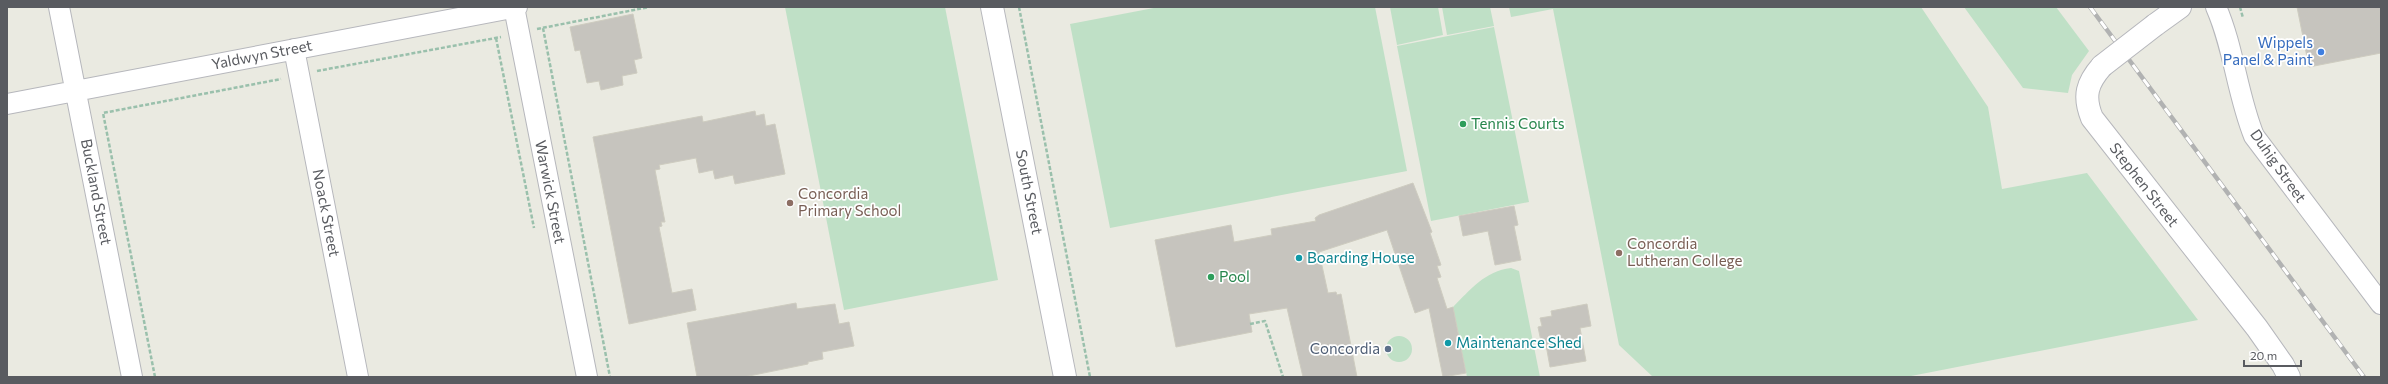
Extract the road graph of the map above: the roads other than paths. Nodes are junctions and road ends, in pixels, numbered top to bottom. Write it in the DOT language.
graph roads {
  1 [pos="59,7"];
  2 [pos="515,7"];
  3 [pos="992,7"];
  4 [pos="2180,7"];
  5 [pos="2216,7"];
  6 [pos="294,49"];
  7 [pos="75,90"];
  8 [pos="7,104"];
  9 [pos="2381,304"];
  10 [pos="132,377"];
  11 [pos="358,377"];
  12 [pos="587,377"];
  13 [pos="1065,377"];
  14 [pos="2289,377"];
  1 -- 7 [label="street, Buckland Street"];
  2 -- 6 [label="street, Yaldwyn Street"];
  2 -- 12 [label="street, Warwick Street"];
  3 -- 13 [label="street, South Street"];
  4 -- 14 [label="street, Stephen Street, bridge"];
  5 -- 9 [label="street, Duhig Street"];
  6 -- 7 [label="street, Yaldwyn Street"];
  6 -- 11 [label="street, Noack Street"];
  7 -- 8 [label="street, Yaldwyn Street"];
  7 -- 10 [label="street, Buckland Street"];
}
